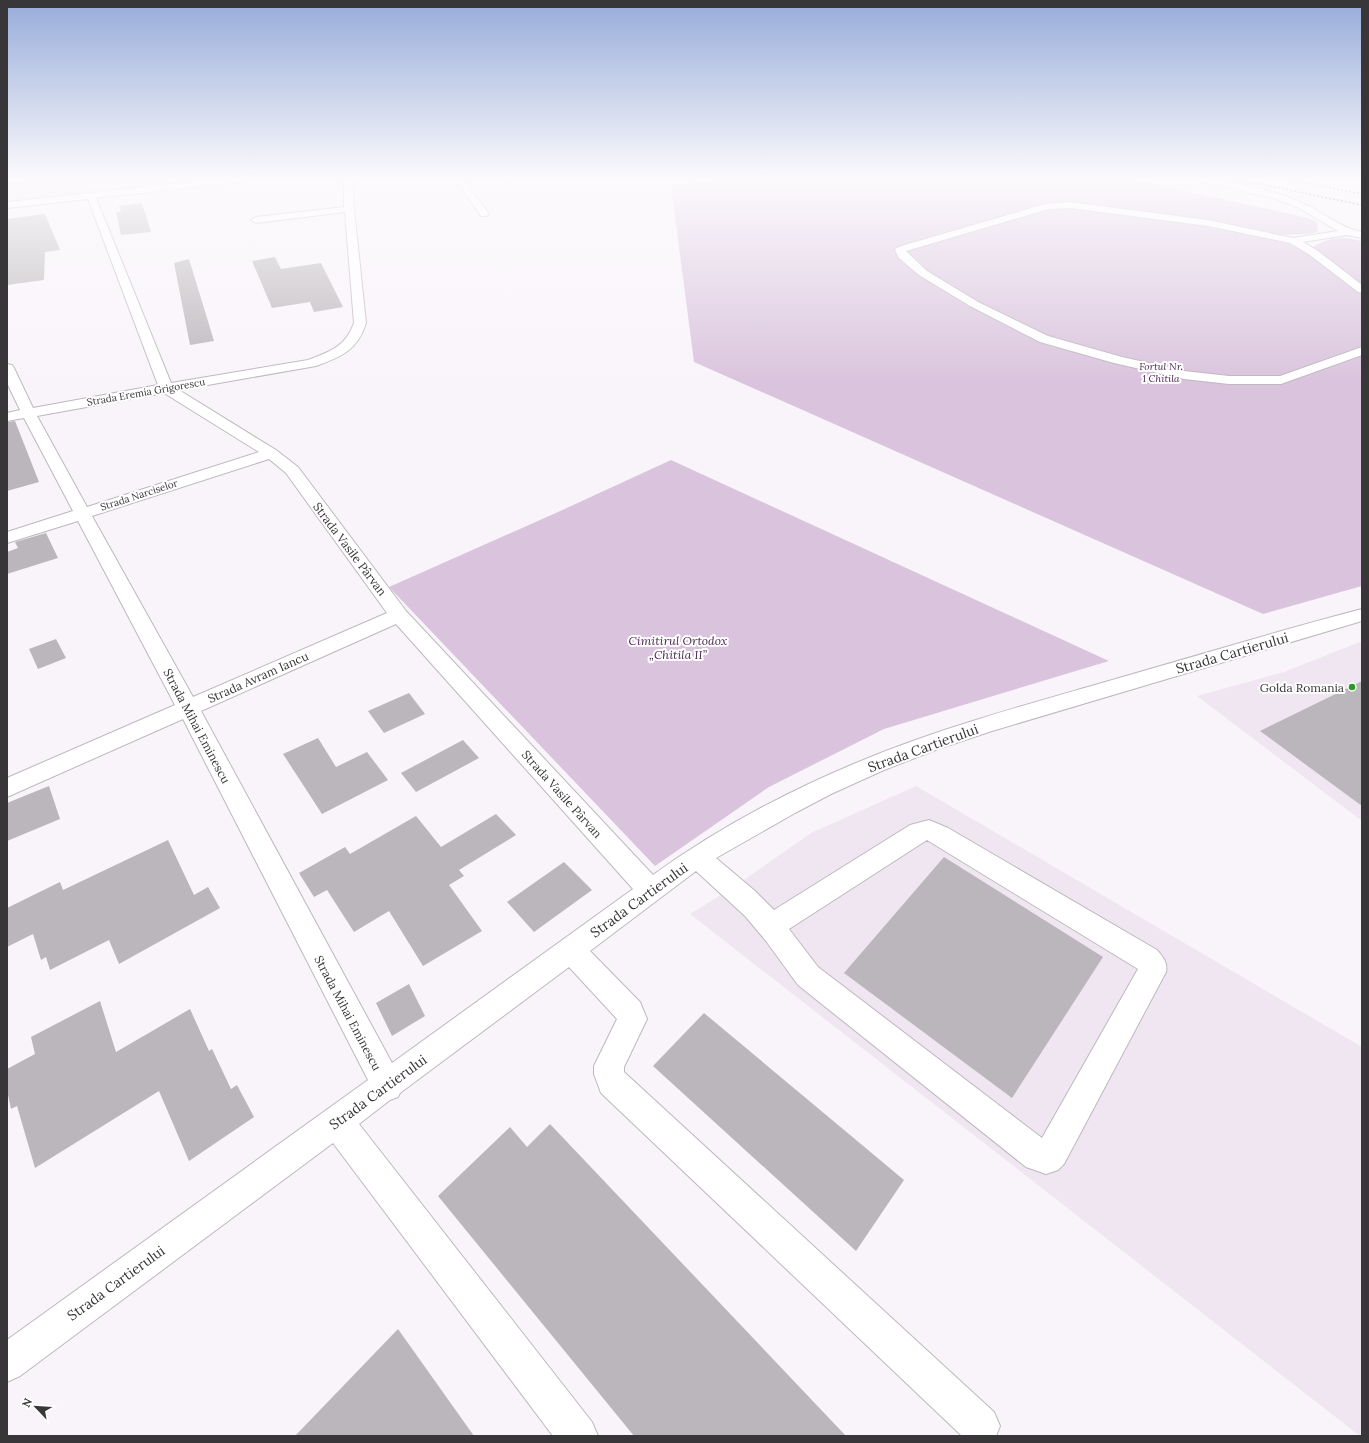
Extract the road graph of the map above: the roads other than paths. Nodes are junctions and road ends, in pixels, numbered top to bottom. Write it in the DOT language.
graph roads {
  1 [pos="111,246"];
  2 [pos="353,246"];
  3 [pos="911,246"];
  4 [pos="1303,246"];
  5 [pos="1362,290"];
  6 [pos="1362,351"];
  7 [pos="7,368"];
  8 [pos="166,388"];
  9 [pos="28,413"];
  10 [pos="7,417"];
  11 [pos="271,453"];
  12 [pos="84,513"];
  13 [pos="7,538"];
  14 [pos="399,615"];
  15 [pos="1362,615"];
  16 [pos="188,708"];
  17 [pos="7,788"];
  18 [pos="697,857"];
  19 [pos="651,891"];
  20 [pos="771,926"];
  21 [pos="571,950"];
  22 [pos="387,1086"];
  23 [pos="337,1122"];
  24 [pos="7,1363"];
  25 [pos="980,1426"];
  26 [pos="578,1436"];
  1 -- 8 [label="street"];
  2 -- 8 [label="street, Strada Eremia Grigorescu"];
  3 -- 6 [label="street"];
  4 -- 5 [label="street"];
  7 -- 9 [label="street, Strada Mihai Eminescu"];
  8 -- 9 [label="street, Strada Eremia Grigorescu"];
  8 -- 11 [label="street, Strada Vasile Pârvan"];
  9 -- 10 [label="street, Strada Eremia Grigorescu"];
  9 -- 12 [label="street, Strada Mihai Eminescu"];
  11 -- 12 [label="street, Strada Narciselor"];
  11 -- 14 [label="street, Strada Vasile Pârvan"];
  12 -- 13 [label="street, Strada Narciselor"];
  12 -- 16 [label="street, Strada Mihai Eminescu"];
  14 -- 16 [label="street, Strada Avram Iancu"];
  14 -- 19 [label="street, Strada Vasile Pârvan"];
  15 -- 18 [label="street, Strada Cartierului"];
  16 -- 17 [label="street, Strada Avram Iancu"];
  16 -- 22 [label="street, Strada Mihai Eminescu"];
  18 -- 19 [label="street, Strada Cartierului"];
  18 -- 20 [label="street"];
  19 -- 21 [label="street, Strada Cartierului"];
  20 -- 20 [label="street"];
  21 -- 22 [label="street, Strada Cartierului"];
  21 -- 25 [label="street"];
  22 -- 23 [label="street, Strada Cartierului"];
  23 -- 24 [label="street, Strada Cartierului"];
  23 -- 26 [label="street"];
}
